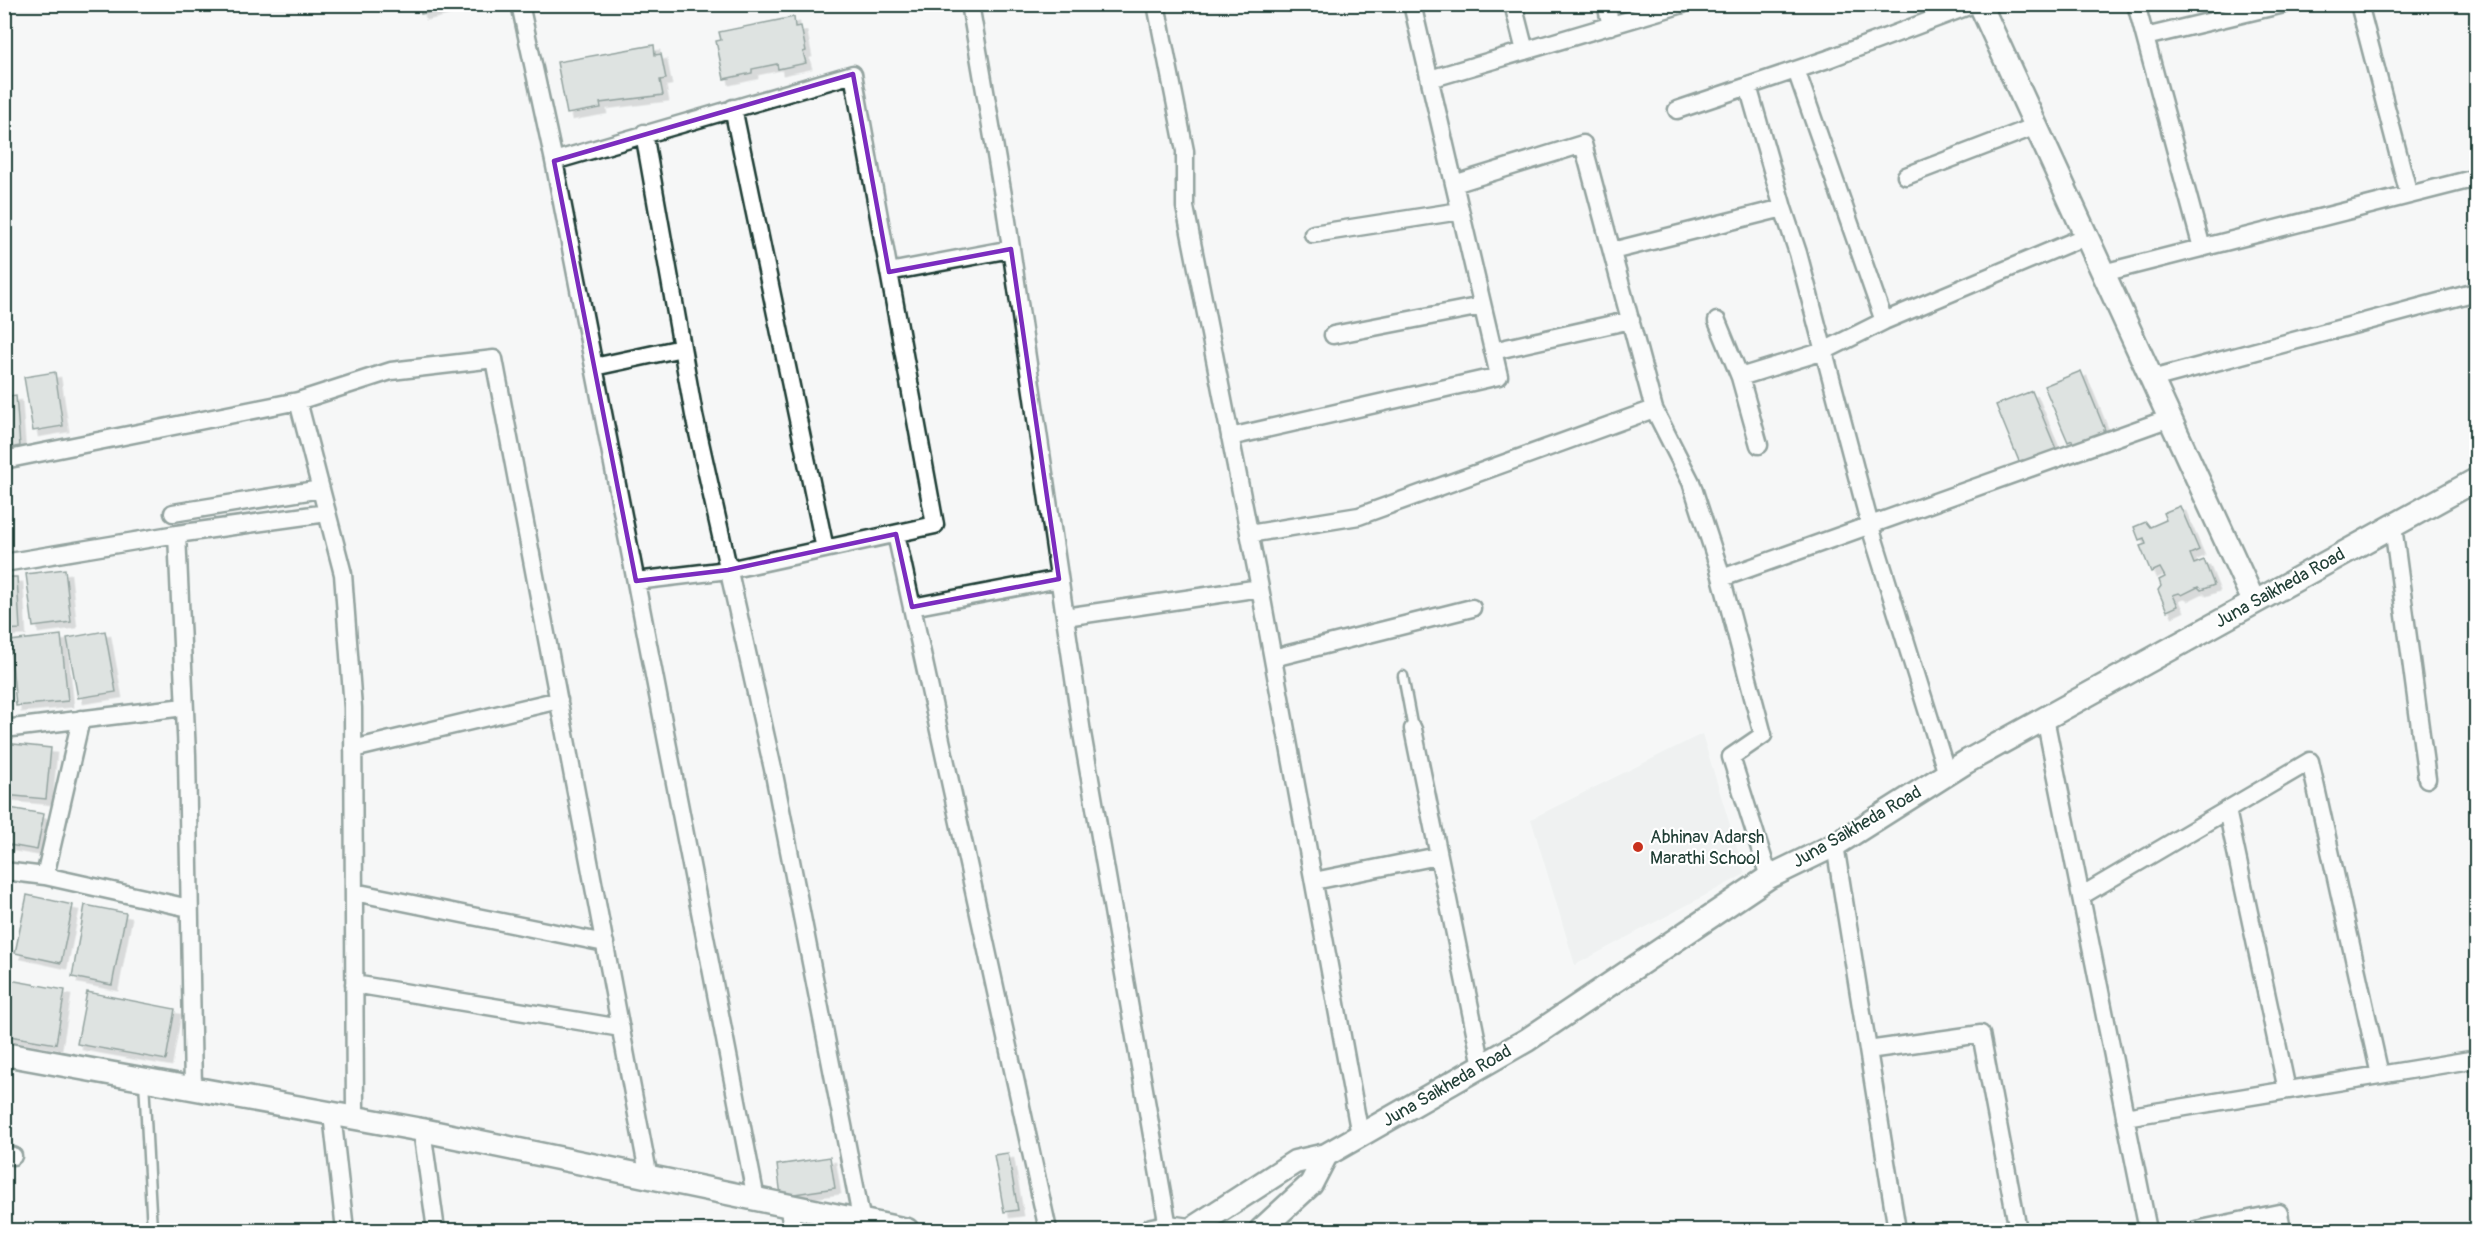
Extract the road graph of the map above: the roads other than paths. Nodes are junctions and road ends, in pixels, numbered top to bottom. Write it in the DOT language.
graph roads {
  1 [pos="520,4"];
  2 [pos="1156,4"];
  3 [pos="1412,4"];
  4 [pos="1513,4"];
  5 [pos="1606,4"];
  6 [pos="1683,4"];
  7 [pos="1974,4"];
  8 [pos="1980,4"];
  9 [pos="2136,4"];
  10 [pos="2284,4"];
  11 [pos="2359,4"];
  12 [pos="971,5"];
  13 [pos="1611,26"];
  14 [pos="2145,37"];
  15 [pos="1525,51"];
  16 [pos="1796,70"];
  17 [pos="1430,79"];
  18 [pos="1749,86"];
  19 [pos="733,108"];
  20 [pos="1677,110"];
  21 [pos="2036,126"];
  22 [pos="644,133"];
  23 [pos="554,161"];
  24 [pos="1906,176"];
  25 [pos="2476,178"];
  26 [pos="1454,184"];
  27 [pos="2409,195"];
  28 [pos="1783,208"];
  29 [pos="1460,211"];
  30 [pos="1312,234"];
  31 [pos="2086,236"];
  32 [pos="2202,248"];
  33 [pos="1011,249"];
  34 [pos="1612,251"];
  35 [pos="889,272"];
  36 [pos="2103,273"];
  37 [pos="2476,292"];
  38 [pos="1482,306"];
  39 [pos="1630,320"];
  40 [pos="1717,321"];
  41 [pos="1884,321"];
  42 [pos="1333,335"];
  43 [pos="682,348"];
  44 [pos="1493,351"];
  45 [pos="1824,351"];
  46 [pos="594,367"];
  47 [pos="1740,376"];
  48 [pos="2152,380"];
  49 [pos="298,400"];
  50 [pos="1654,409"];
  51 [pos="2170,418"];
  52 [pos="1230,437"];
  53 [pos="1760,445"];
  54 [pos="4,460"];
  55 [pos="2476,480"];
  56 [pos="321,489"];
  57 [pos="173,513"];
  58 [pos="327,513"];
  59 [pos="1870,525"];
  60 [pos="2393,526"];
  61 [pos="177,534"];
  62 [pos="896,534"];
  63 [pos="1249,534"];
  64 [pos="825,549"];
  65 [pos="4,563"];
  66 [pos="728,570"];
  67 [pos="1722,578"];
  68 [pos="1059,579"];
  69 [pos="636,581"];
  70 [pos="1260,588"];
  71 [pos="2254,602"];
  72 [pos="912,607"];
  73 [pos="1472,608"];
  74 [pos="1065,617"];
  75 [pos="1273,658"];
  76 [pos="1403,676"];
  77 [pos="559,700"];
  78 [pos="184,707"];
  79 [pos="2045,718"];
  80 [pos="81,719"];
  81 [pos="4,729"];
  82 [pos="1413,729"];
  83 [pos="353,749"];
  84 [pos="1947,774"];
  85 [pos="2427,778"];
  86 [pos="2227,810"];
  87 [pos="1835,845"];
  88 [pos="1438,856"];
  89 [pos="4,871"];
  90 [pos="45,876"];
  91 [pos="1769,877"];
  92 [pos="1314,881"];
  93 [pos="354,892"];
  94 [pos="2081,896"];
  95 [pos="189,908"];
  96 [pos="605,943"];
  97 [pos="354,984"];
  98 [pos="621,1028"];
  99 [pos="1868,1050"];
  100 [pos="4,1054"];
  101 [pos="2476,1059"];
  102 [pos="1482,1066"];
  103 [pos="2380,1075"];
  104 [pos="144,1080"];
  105 [pos="193,1089"];
  106 [pos="2287,1090"];
  107 [pos="332,1114"];
  108 [pos="2125,1117"];
  109 [pos="355,1118"];
  110 [pos="422,1131"];
  111 [pos="1360,1136"];
  112 [pos="1326,1155"];
  113 [pos="649,1178"];
  114 [pos="756,1199"];
  115 [pos="788,1206"];
  116 [pos="862,1222"];
  117 [pos="1268,1227"];
  118 [pos="152,1230"];
  119 [pos="345,1230"];
  120 [pos="436,1230"];
  121 [pos="793,1230"];
  122 [pos="907,1230"];
  123 [pos="1048,1230"];
  124 [pos="1175,1230"];
  125 [pos="1897,1230"];
  126 [pos="2018,1230"];
  127 [pos="2148,1230"];
  128 [pos="2196,1230"];
  129 [pos="2282,1230"];
  1 -- 23 [label="street"];
  2 -- 52 [label="street"];
  3 -- 17 [label="street"];
  4 -- 15 [label="street"];
  5 -- 13 [label="street"];
  6 -- 13 [label="street"];
  7 -- 16 [label="street"];
  8 -- 21 [label="street"];
  9 -- 14 [label="street"];
  10 -- 14 [label="street"];
  11 -- 27 [label="street"];
  12 -- 33 [label="street"];
  13 -- 15 [label="street"];
  14 -- 32 [label="street"];
  15 -- 17 [label="street"];
  16 -- 18 [label="street"];
  16 -- 41 [label="street"];
  17 -- 26 [label="street"];
  18 -- 20 [label="street"];
  18 -- 28 [label="street"];
  19 -- 22 [label="street"];
  19 -- 35 [label="street"];
  19 -- 64 [label="street"];
  21 -- 24 [label="street"];
  21 -- 31 [label="street"];
  22 -- 23 [label="street"];
  22 -- 43 [label="street"];
  23 -- 46 [label="street"];
  25 -- 27 [label="street"];
  26 -- 29 [label="street"];
  26 -- 34 [label="street"];
  27 -- 32 [label="street"];
  28 -- 34 [label="street"];
  28 -- 45 [label="street"];
  29 -- 30 [label="street"];
  29 -- 38 [label="street"];
  31 -- 36 [label="street"];
  31 -- 41 [label="street"];
  32 -- 36 [label="street"];
  33 -- 35 [label="street"];
  33 -- 68 [label="street"];
  34 -- 39 [label="street"];
  35 -- 62 [label="street"];
  36 -- 48 [label="street"];
  37 -- 48 [label="street"];
  38 -- 42 [label="street"];
  38 -- 44 [label="street"];
  39 -- 44 [label="street"];
  39 -- 50 [label="street"];
  40 -- 47 [label="street"];
  41 -- 45 [label="street"];
  43 -- 46 [label="street"];
  43 -- 66 [label="street"];
  44 -- 52 [label="street"];
  45 -- 47 [label="street"];
  45 -- 59 [label="street"];
  46 -- 69 [label="street"];
  47 -- 53 [label="street"];
  48 -- 51 [label="street"];
  49 -- 54 [label="street"];
  49 -- 56 [label="street"];
  49 -- 77 [label="street"];
  50 -- 63 [label="street"];
  50 -- 67 [label="street"];
  51 -- 59 [label="street"];
  51 -- 71 [label="street"];
  52 -- 63 [label="street"];
  55 -- 60 [label="street, Juna Saikheda Road"];
  56 -- 57 [label="street"];
  56 -- 58 [label="street"];
  58 -- 61 [label="street"];
  58 -- 83 [label="street"];
  59 -- 67 [label="street"];
  59 -- 84 [label="street"];
  60 -- 71 [label="street, Juna Saikheda Road"];
  60 -- 85 [label="street"];
  61 -- 65 [label="street"];
  61 -- 78 [label="street"];
  62 -- 64 [label="street"];
  62 -- 72 [label="street"];
  63 -- 70 [label="street"];
  64 -- 66 [label="street"];
  66 -- 69 [label="street"];
  66 -- 116 [label="street"];
  67 -- 91 [label="street"];
  68 -- 72 [label="street"];
  68 -- 74 [label="street"];
  69 -- 114 [label="street"];
  70 -- 74 [label="street"];
  70 -- 75 [label="street"];
  71 -- 79 [label="street, Juna Saikheda Road"];
  72 -- 123 [label="street"];
  73 -- 75 [label="street"];
  74 -- 124 [label="street"];
  75 -- 92 [label="street"];
  76 -- 82 [label="lane"];
  77 -- 83 [label="street"];
  77 -- 96 [label="street"];
  78 -- 80 [label="street"];
  78 -- 95 [label="street"];
  79 -- 84 [label="street, Juna Saikheda Road"];
  79 -- 94 [label="street"];
  80 -- 81 [label="street"];
  80 -- 90 [label="street"];
  82 -- 88 [label="street"];
  83 -- 93 [label="street"];
  84 -- 87 [label="street, Juna Saikheda Road"];
  86 -- 94 [label="street"];
  86 -- 103 [label="street"];
  86 -- 106 [label="street"];
  87 -- 91 [label="street, Juna Saikheda Road"];
  87 -- 99 [label="street"];
  88 -- 92 [label="street"];
  88 -- 102 [label="street"];
  89 -- 90 [label="street"];
  90 -- 95 [label="street"];
  91 -- 102 [label="street, Juna Saikheda Road"];
  92 -- 111 [label="street"];
  93 -- 96 [label="street"];
  93 -- 97 [label="street"];
  94 -- 108 [label="street"];
  95 -- 105 [label="street"];
  96 -- 98 [label="street"];
  97 -- 98 [label="street"];
  97 -- 109 [label="street"];
  98 -- 113 [label="street"];
  99 -- 125 [label="street"];
  99 -- 126 [label="street"];
  100 -- 104 [label="street"];
  101 -- 103 [label="street"];
  102 -- 111 [label="street, Juna Saikheda Road"];
  103 -- 106 [label="street"];
  104 -- 105 [label="street"];
  104 -- 118 [label="lane"];
  105 -- 107 [label="street"];
  106 -- 108 [label="street"];
  107 -- 109 [label="street"];
  107 -- 119 [label="street"];
  108 -- 127 [label="street"];
  109 -- 110 [label="street"];
  110 -- 113 [label="street"];
  110 -- 120 [label="street"];
  111 -- 112 [label="street, Juna Saikheda Road"];
  112 -- 117 [label="street"];
  112 -- 124 [label="street, Juna Saikheda Road"];
  113 -- 114 [label="street"];
  114 -- 115 [label="street"];
  115 -- 116 [label="street"];
  115 -- 121 [label="street"];
  116 -- 122 [label="street"];
  128 -- 129 [label="street"];
}
